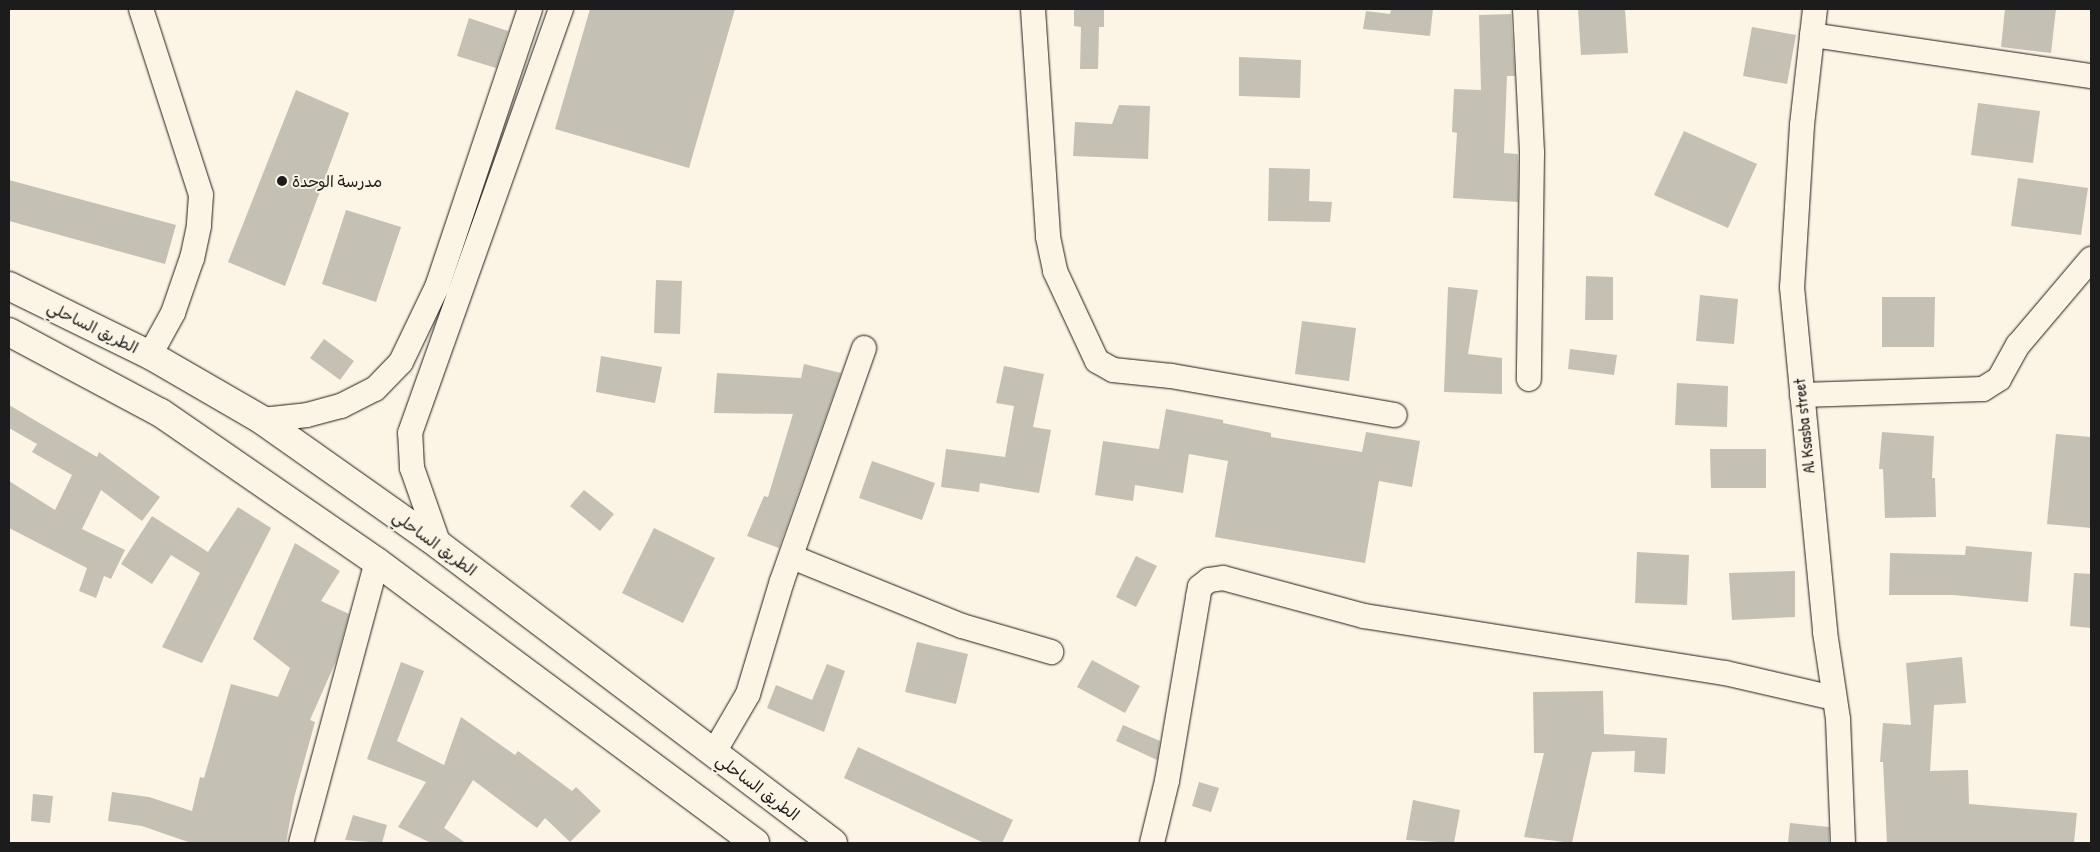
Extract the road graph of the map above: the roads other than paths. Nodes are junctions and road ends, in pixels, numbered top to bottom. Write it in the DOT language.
graph roads {
  1 [pos="141,9"];
  2 [pos="530,9"];
  3 [pos="561,9"];
  4 [pos="1033,9"];
  5 [pos="1525,9"];
  6 [pos="1815,9"];
  7 [pos="1812,35"];
  8 [pos="2091,76"];
  9 [pos="2091,259"];
  10 [pos="9,286"];
  11 [pos="9,332"];
  12 [pos="864,348"];
  13 [pos="150,355"];
  14 [pos="1529,379"];
  15 [pos="1802,395"];
  16 [pos="1395,415"];
  17 [pos="262,420"];
  18 [pos="439,545"];
  19 [pos="792,557"];
  20 [pos="377,562"];
  21 [pos="1052,652"];
  22 [pos="1834,698"];
  23 [pos="713,754"];
  24 [pos="301,843"];
  25 [pos="755,843"];
  26 [pos="833,843"];
  27 [pos="1152,843"];
  28 [pos="1844,843"];
  1 -- 13 [label="street"];
  2 -- 17 [label="street"];
  3 -- 18 [label="street"];
  4 -- 16 [label="street"];
  5 -- 14 [label="street"];
  6 -- 7 [label="street, Al Ksasba street"];
  7 -- 8 [label="street"];
  7 -- 15 [label="street, Al Ksasba street"];
  9 -- 15 [label="street"];
  10 -- 13 [label="highway, الطريق الساحلي"];
  11 -- 20 [label="highway"];
  12 -- 19 [label="street"];
  13 -- 17 [label="highway, الطريق الساحلي"];
  15 -- 22 [label="street, Al Ksasba street"];
  17 -- 18 [label="highway, الطريق الساحلي"];
  18 -- 23 [label="highway, الطريق الساحلي"];
  19 -- 21 [label="street"];
  19 -- 23 [label="street"];
  20 -- 24 [label="street"];
  20 -- 25 [label="highway"];
  22 -- 27 [label="street"];
  22 -- 28 [label="street, Al Ksasba street"];
  23 -- 26 [label="highway, الطريق الساحلي"];
}
